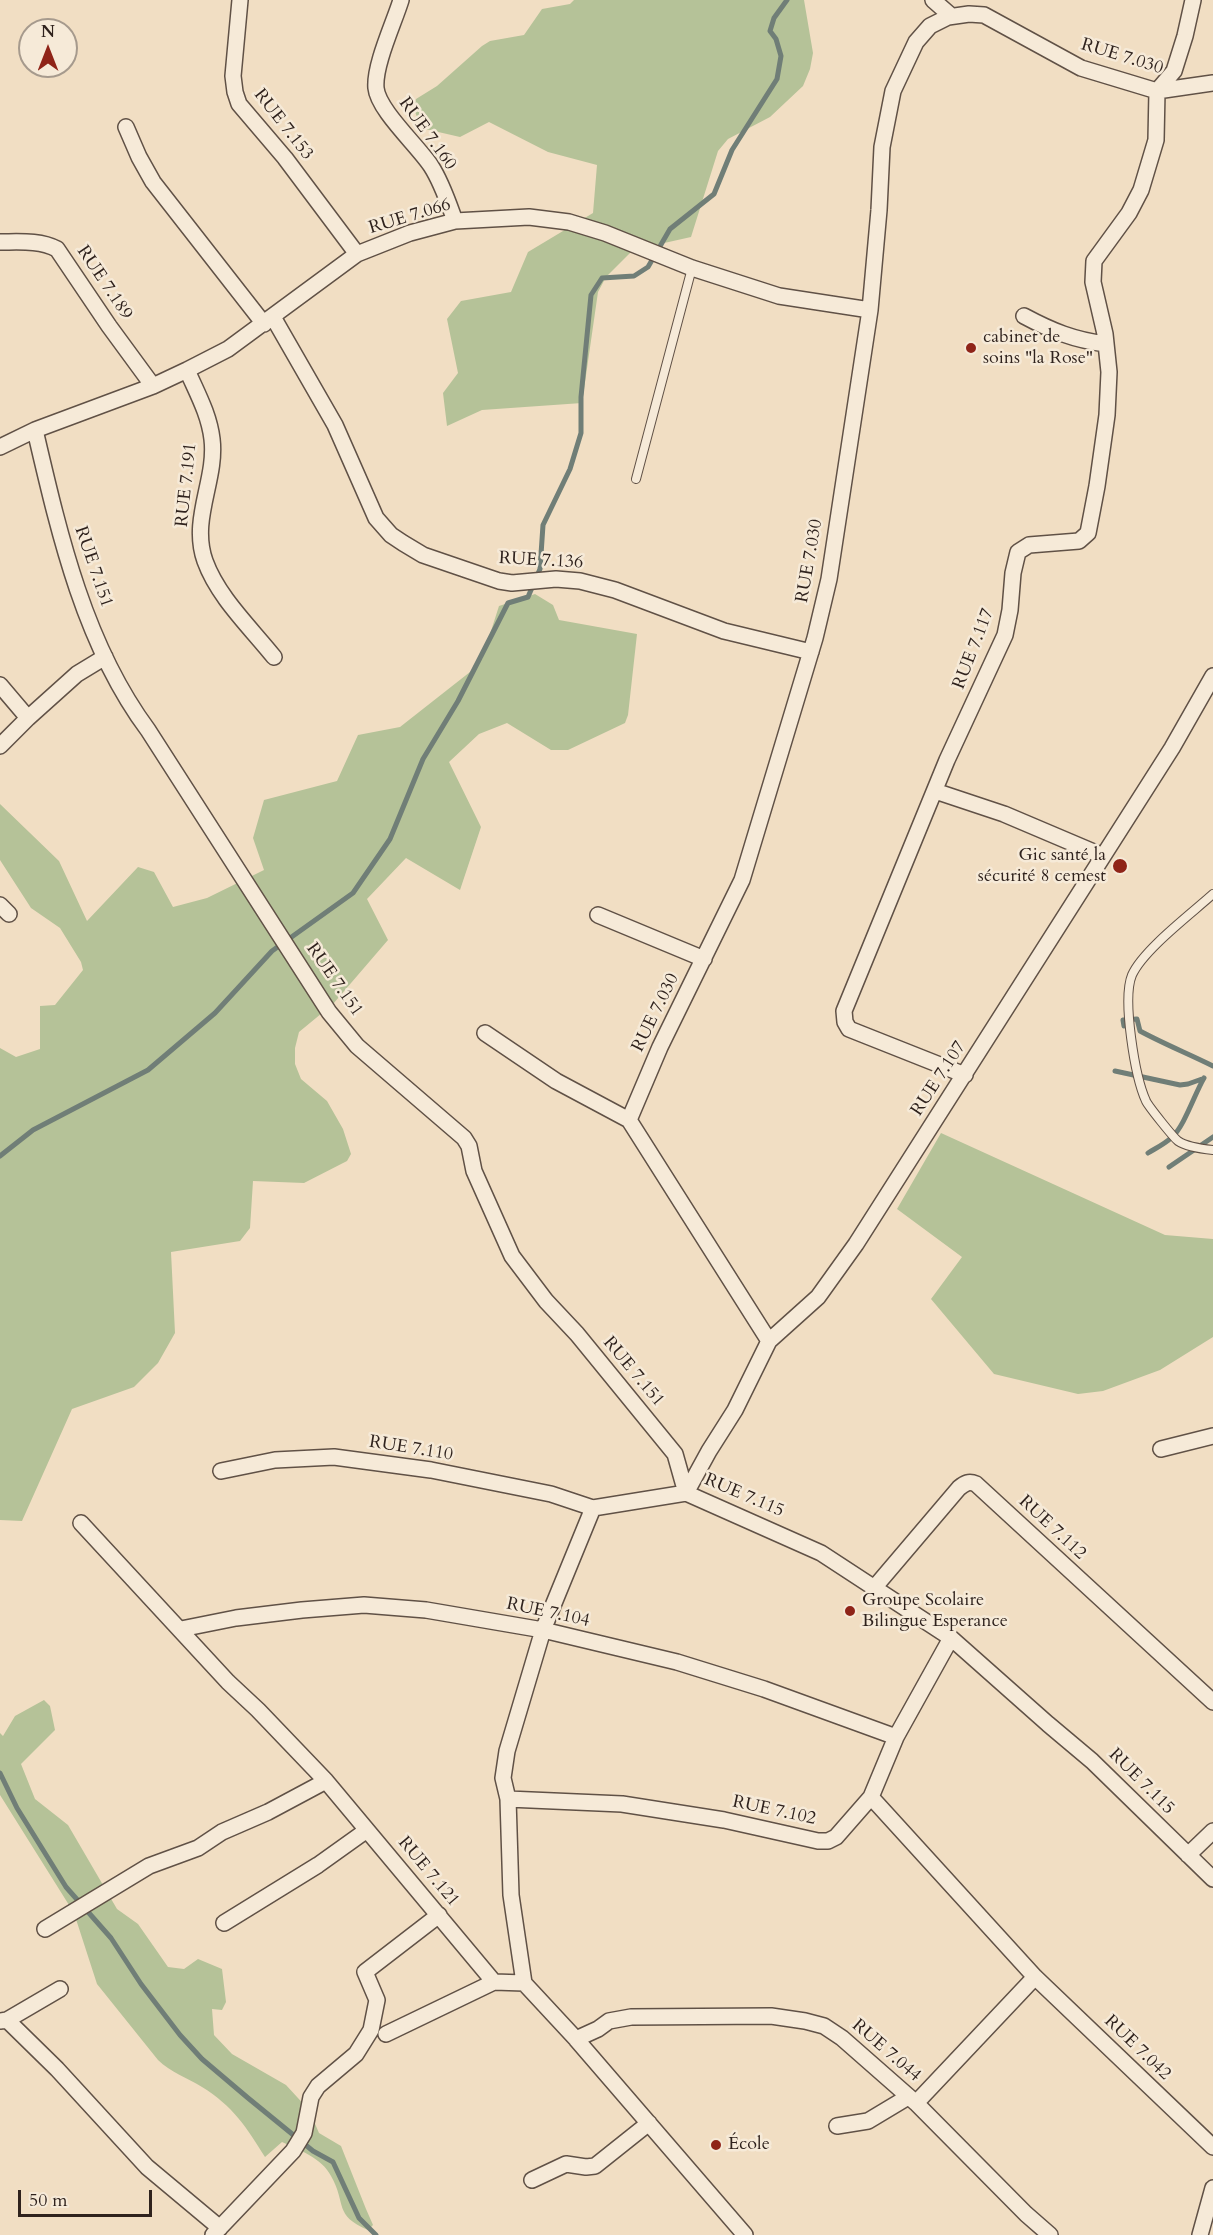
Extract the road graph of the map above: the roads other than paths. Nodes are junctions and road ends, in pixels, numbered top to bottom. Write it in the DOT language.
graph roads {
  1 [pos="240,0"];
  2 [pos="401,0"];
  3 [pos="933,0"];
  4 [pos="1193,0"];
  5 [pos="948,18"];
  6 [pos="1213,83"];
  7 [pos="1157,91"];
  8 [pos="126,127"];
  9 [pos="455,221"];
  10 [pos="0,242"];
  11 [pos="357,254"];
  12 [pos="692,268"];
  13 [pos="870,310"];
  14 [pos="1024,316"];
  15 [pos="268,321"];
  16 [pos="1106,344"];
  17 [pos="188,370"];
  18 [pos="153,386"];
  19 [pos="35,430"];
  20 [pos="0,447"];
  21 [pos="636,479"];
  22 [pos="811,652"];
  23 [pos="105,657"];
  24 [pos="274,657"];
  25 [pos="1213,676"];
  26 [pos="0,685"];
  27 [pos="28,718"];
  28 [pos="0,746"];
  29 [pos="935,790"];
  30 [pos="1103,856"];
  31 [pos="1213,894"];
  32 [pos="598,915"];
  33 [pos="704,959"];
  34 [pos="485,1033"];
  35 [pos="965,1075"];
  36 [pos="629,1120"];
  37 [pos="1213,1150"];
  38 [pos="769,1341"];
  39 [pos="1213,1436"];
  40 [pos="1161,1449"];
  41 [pos="221,1471"];
  42 [pos="686,1493"];
  43 [pos="593,1508"];
  44 [pos="81,1523"];
  45 [pos="874,1588"];
  46 [pos="181,1629"];
  47 [pos="543,1630"];
  48 [pos="951,1638"];
  49 [pos="1213,1702"];
  50 [pos="896,1737"];
  51 [pos="326,1781"];
  52 [pos="871,1797"];
  53 [pos="508,1798"];
  54 [pos="367,1830"];
  55 [pos="1213,1831"];
  56 [pos="1188,1856"];
  57 [pos="1213,1879"];
  58 [pos="439,1915"];
  59 [pos="224,1923"];
  60 [pos="45,1929"];
  61 [pos="1035,1977"];
  62 [pos="494,1982"];
  63 [pos="524,1983"];
  64 [pos="60,1989"];
  65 [pos="4,2021"];
  66 [pos="386,2034"];
  67 [pos="576,2039"];
  68 [pos="912,2100"];
  69 [pos="649,2122"];
  70 [pos="837,2126"];
  71 [pos="1213,2147"];
  72 [pos="532,2180"];
  73 [pos="1213,2188"];
  74 [pos="217,2232"];
  75 [pos="745,2235"];
  76 [pos="1050,2235"];
  77 [pos="1200,2235"];
  1 -- 11 [label="street, RUE 7.153"];
  2 -- 9 [label="street, RUE 7.160"];
  3 -- 5 [label="street"];
  4 -- 7 [label="street"];
  5 -- 7 [label="street, RUE 7.030"];
  5 -- 13 [label="street, RUE 7.030"];
  6 -- 7 [label="street, RUE 7.030"];
  7 -- 16 [label="street, RUE 7.117"];
  8 -- 15 [label="street, RUE 7.136"];
  9 -- 11 [label="street, RUE 7.066"];
  9 -- 12 [label="street, RUE 7.066"];
  10 -- 18 [label="street, RUE 7.189"];
  11 -- 15 [label="street, RUE 7.066"];
  12 -- 13 [label="street, RUE 7.066"];
  12 -- 21 [label="lane"];
  13 -- 22 [label="street, RUE 7.030"];
  14 -- 16 [label="street"];
  15 -- 17 [label="street, RUE 7.066"];
  15 -- 22 [label="street, RUE 7.136"];
  16 -- 29 [label="street, RUE 7.117"];
  17 -- 18 [label="street, RUE 7.066"];
  17 -- 24 [label="street, RUE 7.191"];
  18 -- 19 [label="street, RUE 7.066"];
  19 -- 20 [label="street, RUE 7.066"];
  19 -- 23 [label="street, RUE 7.151"];
  22 -- 33 [label="street, RUE 7.030"];
  23 -- 27 [label="street"];
  23 -- 42 [label="street, RUE 7.151"];
  25 -- 30 [label="street, RUE 7.107"];
  26 -- 27 [label="street"];
  27 -- 28 [label="street"];
  29 -- 30 [label="street"];
  29 -- 35 [label="street, RUE 7.117"];
  30 -- 35 [label="street, RUE 7.107"];
  31 -- 37 [label="lane"];
  32 -- 33 [label="street"];
  33 -- 36 [label="street, RUE 7.030"];
  34 -- 36 [label="street"];
  35 -- 38 [label="street, RUE 7.107"];
  36 -- 38 [label="street"];
  38 -- 42 [label="street, RUE 7.107"];
  39 -- 40 [label="street"];
  41 -- 43 [label="street, RUE 7.110"];
  42 -- 43 [label="street, RUE 7.115"];
  42 -- 45 [label="street, RUE 7.115"];
  43 -- 47 [label="street"];
  44 -- 46 [label="street, RUE 7.121"];
  45 -- 48 [label="street, RUE 7.115"];
  45 -- 49 [label="street, RUE 7.112"];
  46 -- 47 [label="street, RUE 7.104"];
  46 -- 51 [label="street, RUE 7.121"];
  47 -- 50 [label="street, RUE 7.104"];
  47 -- 53 [label="street"];
  48 -- 50 [label="street, RUE 7.102"];
  48 -- 56 [label="street, RUE 7.115"];
  50 -- 52 [label="street, RUE 7.102"];
  51 -- 54 [label="street, RUE 7.121"];
  51 -- 60 [label="street"];
  52 -- 53 [label="street, RUE 7.102"];
  52 -- 61 [label="street, RUE 7.042"];
  53 -- 63 [label="street"];
  54 -- 58 [label="street, RUE 7.121"];
  54 -- 59 [label="street"];
  55 -- 56 [label="street"];
  56 -- 57 [label="street, RUE 7.115"];
  58 -- 62 [label="street, RUE 7.121"];
  58 -- 74 [label="street"];
  61 -- 68 [label="street"];
  61 -- 71 [label="street, RUE 7.042"];
  62 -- 63 [label="street"];
  62 -- 66 [label="street"];
  63 -- 67 [label="street"];
  64 -- 65 [label="street"];
  65 -- 74 [label="street"];
  67 -- 68 [label="street, RUE 7.044"];
  67 -- 69 [label="street"];
  68 -- 70 [label="street"];
  68 -- 76 [label="street, RUE 7.044"];
  69 -- 72 [label="street"];
  69 -- 75 [label="street"];
  73 -- 77 [label="street"];
}
